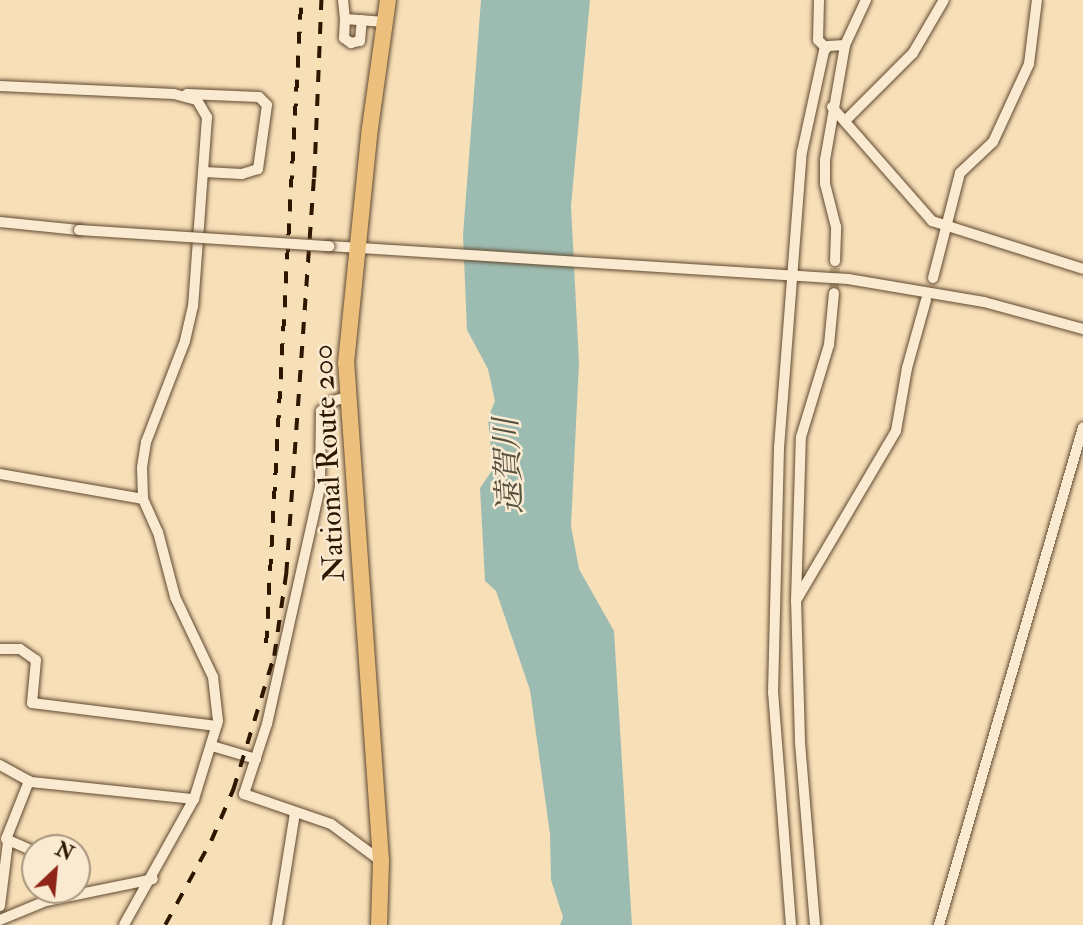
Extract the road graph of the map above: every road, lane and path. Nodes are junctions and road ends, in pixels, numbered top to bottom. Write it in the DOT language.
graph roads {
  1 [pos="343,0"];
  2 [pos="388,0"];
  3 [pos="819,0"];
  4 [pos="866,0"];
  5 [pos="944,0"];
  6 [pos="1037,0"];
  7 [pos="345,19"];
  8 [pos="362,20"];
  9 [pos="385,22"];
  10 [pos="845,45"];
  11 [pos="826,48"];
  12 [pos="0,86"];
  13 [pos="174,94"];
  14 [pos="832,107"];
  15 [pos="845,121"];
  16 [pos="204,172"];
  17 [pos="0,222"];
  18 [pos="947,229"];
  19 [pos="356,248"];
  20 [pos="835,261"];
  21 [pos="1083,269"];
  22 [pos="794,274"];
  23 [pos="933,278"];
  24 [pos="834,293"];
  25 [pos="926,300"];
  26 [pos="1083,329"];
  27 [pos="347,397"];
  28 [pos="1083,427"];
  29 [pos="0,474"];
  30 [pos="144,499"];
  31 [pos="796,601"];
  32 [pos="0,649"];
  33 [pos="217,726"];
  34 [pos="212,746"];
  35 [pos="256,759"];
  36 [pos="0,765"];
  37 [pos="29,781"];
  38 [pos="194,799"];
  39 [pos="295,813"];
  40 [pos="8,842"];
  41 [pos="21,847"];
  42 [pos="381,861"];
  43 [pos="153,878"];
  44 [pos="0,906"];
  45 [pos="0,920"];
  46 [pos="124,925"];
  47 [pos="277,925"];
  48 [pos="379,925"];
  49 [pos="791,925"];
  50 [pos="815,925"];
  51 [pos="939,925"];
  1 -- 7 [label="street"];
  2 -- 9 [label="highway, National Route 200"];
  3 -- 11 [label="street"];
  4 -- 10 [label="street"];
  5 -- 15 [label="street"];
  6 -- 18 [label="street"];
  7 -- 8 [label="street"];
  7 -- 8 [label="street"];
  8 -- 9 [label="street"];
  9 -- 19 [label="highway, National Route 200"];
  10 -- 11 [label="street"];
  10 -- 14 [label="street"];
  11 -- 22 [label="street"];
  12 -- 13 [label="street"];
  13 -- 16 [label="street"];
  13 -- 16 [label="street"];
  14 -- 15 [label="street"];
  14 -- 20 [label="street"];
  15 -- 18 [label="street"];
  16 -- 30 [label="street"];
  17 -- 19 [label="street, bridge"];
  18 -- 21 [label="street"];
  18 -- 23 [label="street"];
  19 -- 22 [label="street"];
  19 -- 27 [label="highway, National Route 200"];
  22 -- 26 [label="street"];
  22 -- 49 [label="street"];
  24 -- 31 [label="street"];
  25 -- 31 [label="street"];
  27 -- 35 [label="street"];
  27 -- 42 [label="highway, National Route 200"];
  28 -- 51 [label="street"];
  29 -- 30 [label="street"];
  30 -- 33 [label="street"];
  31 -- 50 [label="street"];
  32 -- 33 [label="street"];
  33 -- 34 [label="street"];
  34 -- 35 [label="street"];
  34 -- 38 [label="street"];
  35 -- 39 [label="street"];
  36 -- 37 [label="street"];
  37 -- 38 [label="street"];
  37 -- 40 [label="street"];
  38 -- 43 [label="street"];
  39 -- 42 [label="street"];
  39 -- 47 [label="street"];
  40 -- 41 [label="street"];
  40 -- 44 [label="street"];
  42 -- 48 [label="highway, National Route 200"];
  43 -- 45 [label="street"];
  43 -- 46 [label="street"];
}
